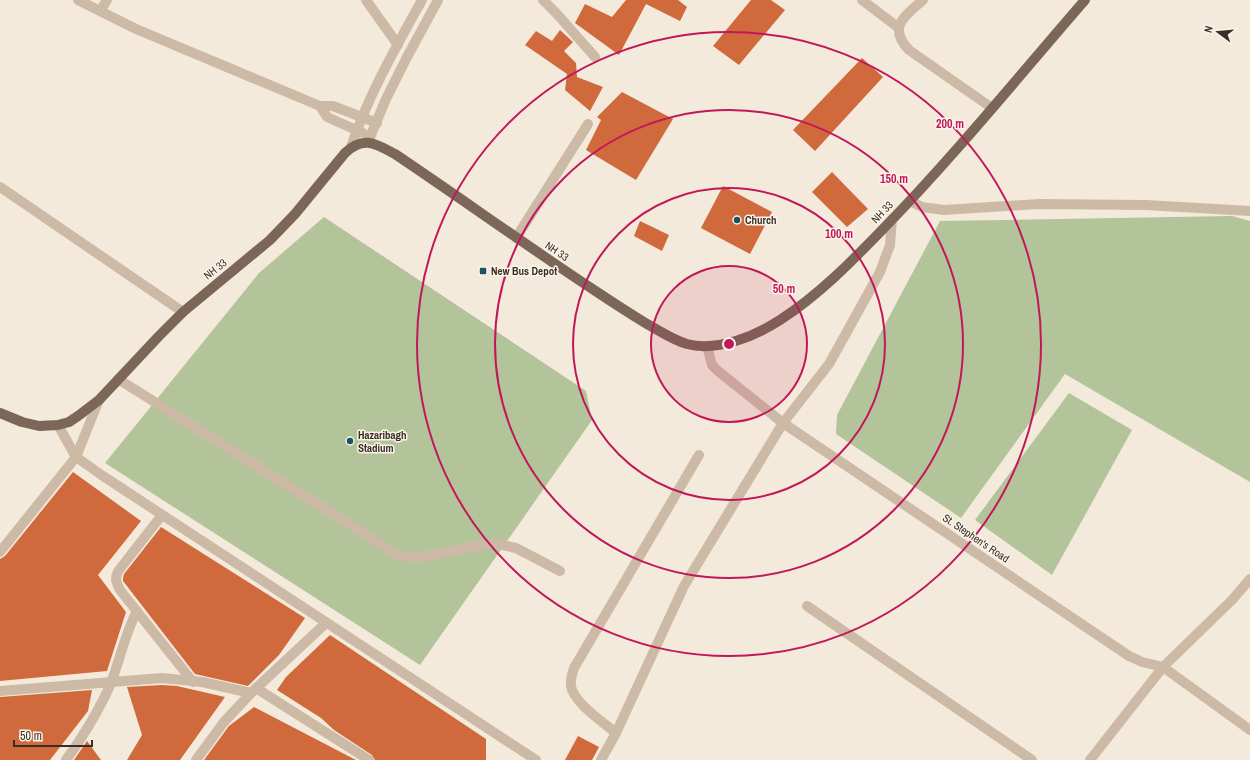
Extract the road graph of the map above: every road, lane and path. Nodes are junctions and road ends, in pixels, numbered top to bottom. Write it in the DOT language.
graph roads {
  1 [pos="78,0"];
  2 [pos="107,0"];
  3 [pos="366,0"];
  4 [pos="422,0"];
  5 [pos="438,0"];
  6 [pos="543,0"];
  7 [pos="862,0"];
  8 [pos="923,0"];
  9 [pos="1085,0"];
  10 [pos="100,11"];
  11 [pos="899,28"];
  12 [pos="398,45"];
  13 [pos="595,57"];
  14 [pos="320,106"];
  15 [pos="992,108"];
  16 [pos="362,118"];
  17 [pos="377,123"];
  18 [pos="588,124"];
  19 [pos="357,131"];
  20 [pos="370,139"];
  21 [pos="351,147"];
  22 [pos="0,186"];
  23 [pos="910,201"];
  24 [pos="1250,211"];
  25 [pos="892,219"];
  26 [pos="516,238"];
  27 [pos="184,312"];
  28 [pos="707,346"];
  29 [pos="118,379"];
  30 [pos="99,400"];
  31 [pos="0,413"];
  32 [pos="783,423"];
  33 [pos="58,425"];
  34 [pos="699,455"];
  35 [pos="76,457"];
  36 [pos="162,515"];
  37 [pos="0,552"];
  38 [pos="560,571"];
  39 [pos="1250,578"];
  40 [pos="807,606"];
  41 [pos="138,611"];
  42 [pos="326,623"];
  43 [pos="1163,667"];
  44 [pos="111,682"];
  45 [pos="193,682"];
  46 [pos="0,691"];
  47 [pos="254,691"];
  48 [pos="1250,730"];
  49 [pos="616,733"];
  50 [pos="362,758"];
  51 [pos="66,760"];
  52 [pos="196,760"];
  53 [pos="536,760"];
  54 [pos="602,760"];
  55 [pos="1032,760"];
  56 [pos="1090,760"];
  1 -- 10 [label="street"];
  2 -- 10 [label="street"];
  3 -- 12 [label="street"];
  4 -- 12 [label="street"];
  5 -- 17 [label="street"];
  6 -- 13 [label="street"];
  7 -- 11 [label="street"];
  8 -- 11 [label="street"];
  9 -- 15 [label="main road, NH 33"];
  10 -- 14 [label="street"];
  11 -- 15 [label="street"];
  12 -- 16 [label="street"];
  14 -- 16 [label="street"];
  14 -- 19 [label="street"];
  15 -- 23 [label="main road, NH 33"];
  16 -- 17 [label="street"];
  16 -- 19 [label="street"];
  17 -- 20 [label="street"];
  18 -- 26 [label="street"];
  19 -- 20 [label="street"];
  19 -- 21 [label="street"];
  20 -- 21 [label="main road"];
  20 -- 26 [label="main road, NH 33"];
  21 -- 27 [label="main road, NH 33"];
  22 -- 27 [label="street"];
  23 -- 24 [label="street"];
  23 -- 25 [label="main road, NH 33"];
  25 -- 28 [label="main road, NH 33"];
  25 -- 32 [label="street"];
  26 -- 28 [label="main road, NH 33"];
  27 -- 29 [label="main road, NH 33"];
  28 -- 32 [label="street, St. Stephen's Road"];
  29 -- 30 [label="main road, NH 33"];
  29 -- 38 [label="street"];
  30 -- 33 [label="main road, NH 33"];
  30 -- 35 [label="street"];
  31 -- 33 [label="main road, NH 33"];
  32 -- 43 [label="street, St. Stephen's Road"];
  32 -- 49 [label="street"];
  33 -- 35 [label="street"];
  34 -- 49 [label="street"];
  35 -- 36 [label="street"];
  35 -- 37 [label="street"];
  36 -- 41 [label="street"];
  36 -- 42 [label="street"];
  39 -- 43 [label="street"];
  40 -- 55 [label="street"];
  41 -- 44 [label="street"];
  41 -- 45 [label="street"];
  42 -- 47 [label="street"];
  42 -- 53 [label="street"];
  43 -- 48 [label="street, St. Stephen's Road"];
  43 -- 56 [label="street"];
  44 -- 45 [label="street"];
  44 -- 46 [label="street"];
  44 -- 51 [label="street"];
  45 -- 47 [label="street"];
  47 -- 50 [label="street"];
  47 -- 52 [label="street"];
  49 -- 54 [label="street"];
}
